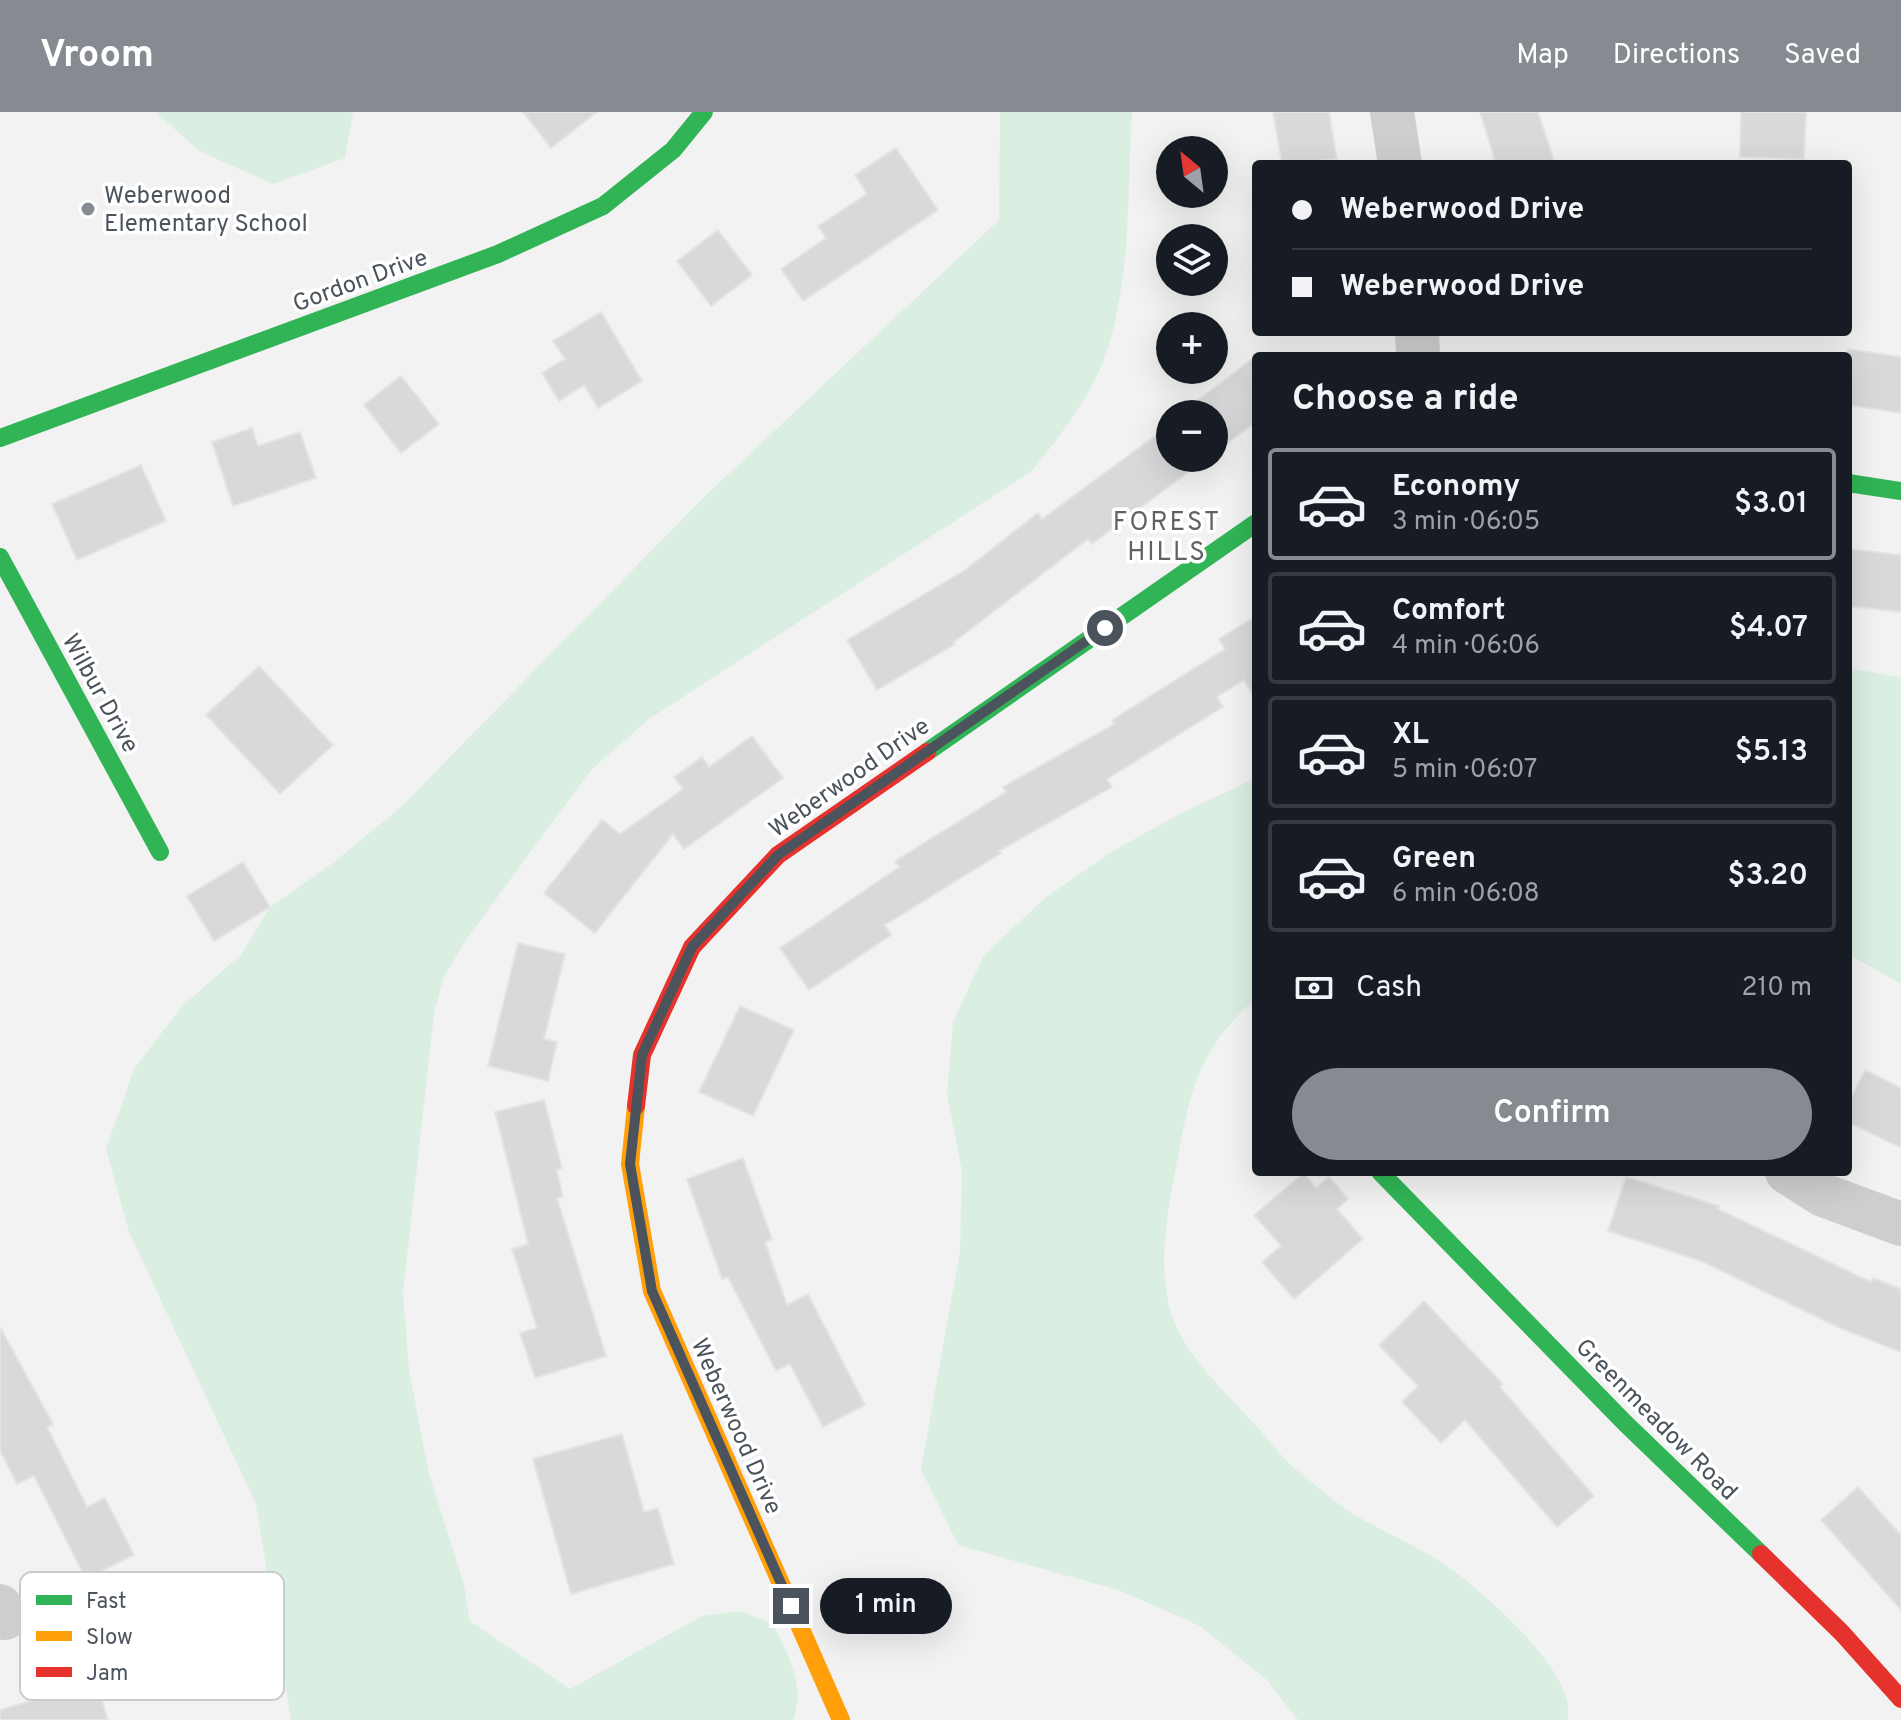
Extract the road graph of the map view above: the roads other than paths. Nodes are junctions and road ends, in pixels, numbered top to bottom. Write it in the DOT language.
graph roads {
  1 [pos="704,112"];
  2 [pos="1392,112"];
  3 [pos="1399,160"];
  4 [pos="0,438"];
  5 [pos="1852,484"];
  6 [pos="1901,491"];
  7 [pos="1252,526"];
  8 [pos="0,557"];
  9 [pos="160,852"];
  10 [pos="1384,1176"];
  11 [pos="1793,1176"];
  12 [pos="1901,1224"];
  13 [pos="1901,1699"];
  14 [pos="841,1720"];
  1 -- 4 [label="street, Gordon Drive"];
  2 -- 3 [label="street"];
  5 -- 6 [label="street"];
  7 -- 14 [label="street, Weberwood Drive"];
  8 -- 9 [label="street, Wilbur Drive"];
  10 -- 13 [label="street, Greenmeadow Road"];
  11 -- 12 [label="street"];
}
